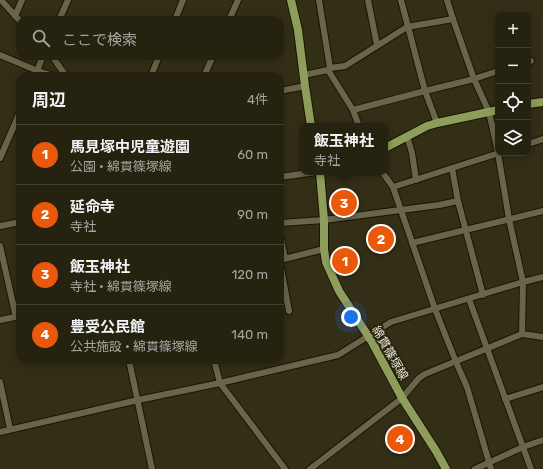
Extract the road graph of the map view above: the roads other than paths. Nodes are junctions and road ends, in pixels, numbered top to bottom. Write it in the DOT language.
graph roads {
  1 [pos="1,0"];
  2 [pos="22,0"];
  3 [pos="68,0"];
  4 [pos="183,0"];
  5 [pos="238,0"];
  6 [pos="291,0"];
  7 [pos="319,0"];
  8 [pos="368,0"];
  9 [pos="401,0"];
  10 [pos="447,0"];
  11 [pos="15,16"];
  12 [pos="60,16"];
  13 [pos="177,16"];
  14 [pos="231,16"];
  15 [pos="453,19"];
  16 [pos="407,26"];
  17 [pos="377,45"];
  18 [pos="0,55"];
  19 [pos="42,60"];
  20 [pos="55,60"];
  21 [pos="157,60"];
  22 [pos="211,60"];
  23 [pos="329,69"];
  24 [pos="33,72"];
  25 [pos="38,72"];
  26 [pos="63,72"];
  27 [pos="153,72"];
  28 [pos="206,72"];
  29 [pos="495,72"];
  30 [pos="304,74"];
  31 [pos="474,79"];
  32 [pos="305,86"];
  33 [pos="284,90"];
  34 [pos="424,91"];
  35 [pos="543,102"];
  36 [pos="531,104"];
  37 [pos="353,110"];
  38 [pos="495,111"];
  39 [pos="489,112"];
  40 [pos="16,121"];
  41 [pos="311,123"];
  42 [pos="358,123"];
  43 [pos="437,123"];
  44 [pos="407,136"];
  45 [pos="495,139"];
  46 [pos="543,139"];
  47 [pos="531,143"];
  48 [pos="388,146"];
  49 [pos="495,154"];
  50 [pos="498,156"];
  51 [pos="0,158"];
  52 [pos="452,168"];
  53 [pos="300,174"];
  54 [pos="320,175"];
  55 [pos="384,175"];
  56 [pos="284,176"];
  57 [pos="416,180"];
  58 [pos="393,187"];
  59 [pos="458,201"];
  60 [pos="401,210"];
  61 [pos="543,211"];
  62 [pos="509,219"];
  63 [pos="324,220"];
  64 [pos="16,223"];
  65 [pos="284,223"];
  66 [pos="0,226"];
  67 [pos="466,230"];
  68 [pos="412,243"];
  69 [pos="0,246"];
  70 [pos="324,249"];
  71 [pos="284,259"];
  72 [pos="284,275"];
  73 [pos="543,277"];
  74 [pos="523,282"];
  75 [pos="483,295"];
  76 [pos="469,299"];
  77 [pos="16,308"];
  78 [pos="435,309"];
  79 [pos="289,311"];
  80 [pos="16,316"];
  81 [pos="0,320"];
  82 [pos="522,334"];
  83 [pos="367,337"];
  84 [pos="543,337"];
  85 [pos="487,348"];
  86 [pos="456,362"];
  87 [pos="129,364"];
  88 [pos="215,364"];
  89 [pos="0,382"];
  90 [pos="220,383"];
  91 [pos="543,387"];
  92 [pos="402,398"];
  93 [pos="505,399"];
  94 [pos="138,400"];
  95 [pos="10,429"];
  96 [pos="0,432"];
  97 [pos="543,440"];
  98 [pos="523,447"];
  99 [pos="490,466"];
  100 [pos="152,469"];
  101 [pos="285,469"];
  102 [pos="310,469"];
  103 [pos="446,469"];
  104 [pos="476,469"];
  105 [pos="531,469"];
  1 -- 11 [label="street"];
  2 -- 11 [label="street"];
  3 -- 12 [label="street"];
  4 -- 13 [label="street"];
  5 -- 14 [label="street"];
  6 -- 30 [label="main road"];
  7 -- 23 [label="street"];
  8 -- 17 [label="street"];
  9 -- 16 [label="street"];
  10 -- 15 [label="street"];
  15 -- 16 [label="street"];
  15 -- 31 [label="street"];
  16 -- 17 [label="street"];
  16 -- 34 [label="street"];
  17 -- 23 [label="street"];
  18 -- 24 [label="street"];
  19 -- 25 [label="street"];
  20 -- 26 [label="street"];
  21 -- 27 [label="street"];
  22 -- 28 [label="street"];
  23 -- 30 [label="street"];
  23 -- 37 [label="street"];
  29 -- 31 [label="street"];
  30 -- 32 [label="main road"];
  31 -- 34 [label="street"];
  31 -- 39 [label="street"];
  32 -- 33 [label="street"];
  32 -- 41 [label="main road"];
  34 -- 37 [label="street"];
  34 -- 43 [label="street"];
  35 -- 36 [label="main road"];
  37 -- 42 [label="street"];
  38 -- 39 [label="main road"];
  39 -- 43 [label="main road"];
  39 -- 45 [label="street"];
  40 -- 51 [label="street"];
  43 -- 44 [label="main road"];
  44 -- 48 [label="main road"];
  44 -- 57 [label="street"];
  46 -- 47 [label="street"];
  49 -- 52 [label="street"];
  50 -- 62 [label="street"];
  52 -- 57 [label="street"];
  52 -- 59 [label="street"];
  53 -- 56 [label="street"];
  54 -- 63 [label="main road, 綿貫篠塚線"];
  55 -- 58 [label="street"];
  57 -- 58 [label="street"];
  58 -- 60 [label="street"];
  59 -- 60 [label="street"];
  59 -- 67 [label="street"];
  60 -- 63 [label="street"];
  60 -- 68 [label="street"];
  61 -- 62 [label="street"];
  62 -- 67 [label="street"];
  62 -- 74 [label="street"];
  63 -- 65 [label="street"];
  63 -- 70 [label="main road, 綿貫篠塚線"];
  64 -- 66 [label="street"];
  67 -- 68 [label="street"];
  67 -- 75 [label="street"];
  68 -- 78 [label="street"];
  69 -- 77 [label="street"];
  70 -- 71 [label="street"];
  70 -- 83 [label="main road, 綿貫篠塚線"];
  72 -- 79 [label="street"];
  73 -- 74 [label="street"];
  74 -- 75 [label="street"];
  74 -- 82 [label="street"];
  75 -- 76 [label="street"];
  76 -- 78 [label="street"];
  76 -- 85 [label="street"];
  78 -- 83 [label="street"];
  78 -- 86 [label="street"];
  80 -- 81 [label="street"];
  82 -- 84 [label="street"];
  82 -- 85 [label="street"];
  83 -- 90 [label="street"];
  83 -- 92 [label="main road, 綿貫篠塚線"];
  85 -- 86 [label="street"];
  85 -- 93 [label="street"];
  86 -- 92 [label="street"];
  86 -- 99 [label="street"];
  87 -- 94 [label="street"];
  88 -- 90 [label="street"];
  89 -- 95 [label="street"];
  90 -- 94 [label="street"];
  90 -- 101 [label="street"];
  91 -- 93 [label="street"];
  92 -- 102 [label="street"];
  92 -- 103 [label="main road, 綿貫篠塚線"];
  93 -- 98 [label="street"];
  94 -- 95 [label="street"];
  94 -- 100 [label="street"];
  95 -- 96 [label="street"];
  97 -- 98 [label="street"];
  98 -- 99 [label="street"];
  98 -- 105 [label="street"];
  99 -- 104 [label="street"];
}
